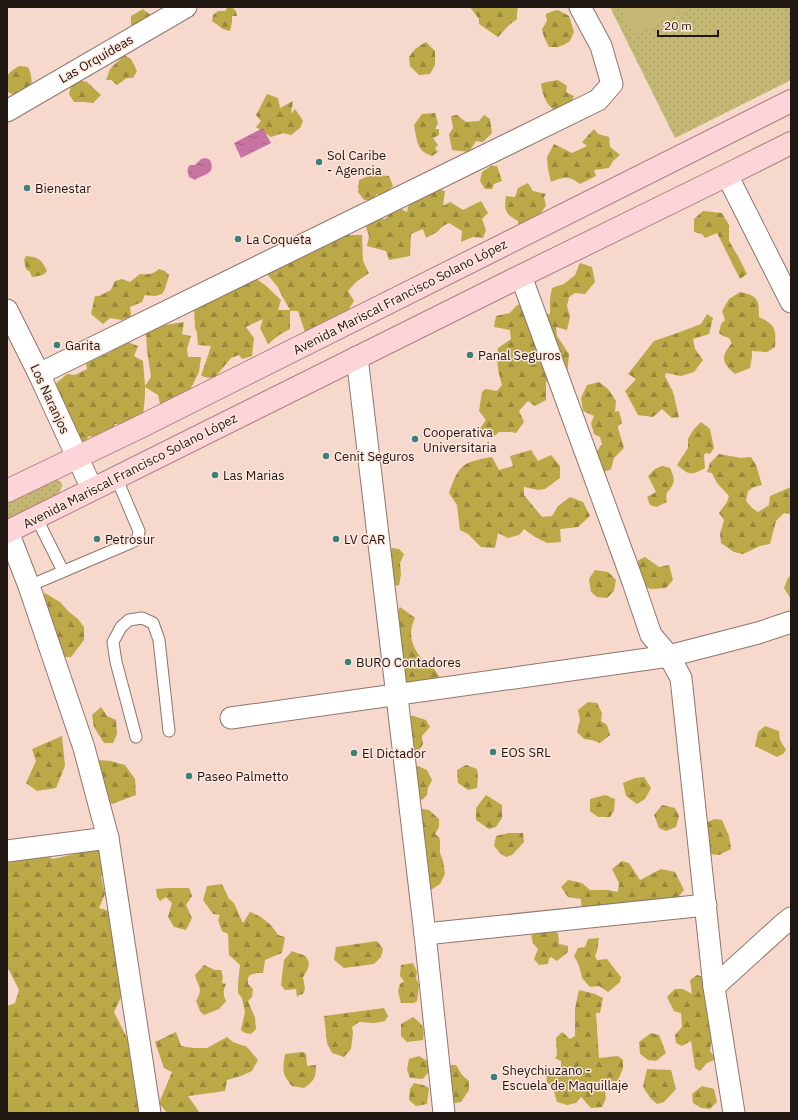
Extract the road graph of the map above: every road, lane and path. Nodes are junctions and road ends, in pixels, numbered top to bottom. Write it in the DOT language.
graph roads {
  1 [pos="186,7"];
  2 [pos="580,7"];
  3 [pos="791,101"];
  4 [pos="7,111"];
  5 [pos="791,143"];
  6 [pos="727,175"];
  7 [pos="521,276"];
  8 [pos="791,302"];
  9 [pos="7,310"];
  10 [pos="358,357"];
  11 [pos="39,374"];
  12 [pos="77,457"];
  13 [pos="116,477"];
  14 [pos="92,489"];
  15 [pos="7,491"];
  16 [pos="36,517"];
  17 [pos="7,532"];
  18 [pos="63,571"];
  19 [pos="28,586"];
  20 [pos="791,622"];
  21 [pos="669,656"];
  22 [pos="397,695"];
  23 [pos="231,718"];
  24 [pos="169,731"];
  25 [pos="136,737"];
  26 [pos="108,838"];
  27 [pos="7,851"];
  28 [pos="706,905"];
  29 [pos="791,918"];
  30 [pos="425,934"];
  31 [pos="714,987"];
  32 [pos="150,1113"];
  33 [pos="444,1113"];
  34 [pos="734,1113"];
  1 -- 4 [label="street, Las Orquídeas"];
  2 -- 11 [label="street"];
  3 -- 12 [label="main road, Avenida Mariscal Francisco Solano López"];
  5 -- 6 [label="main road, Avenida Mariscal Francisco Solano López"];
  6 -- 7 [label="main road, Avenida Mariscal Francisco Solano López"];
  6 -- 8 [label="street"];
  7 -- 10 [label="main road, Avenida Mariscal Francisco Solano López"];
  7 -- 21 [label="street"];
  9 -- 11 [label="street, Los Naranjos"];
  10 -- 13 [label="main road, Avenida Mariscal Francisco Solano López"];
  10 -- 22 [label="street"];
  11 -- 12 [label="street, Los Naranjos"];
  12 -- 14 [label="street, Los Naranjos"];
  12 -- 15 [label="main road, Avenida Mariscal Francisco Solano López"];
  13 -- 14 [label="main road, Avenida Mariscal Francisco Solano López"];
  13 -- 18 [label="lane"];
  14 -- 16 [label="main road, Avenida Mariscal Francisco Solano López"];
  16 -- 17 [label="main road, Avenida Mariscal Francisco Solano López"];
  16 -- 18 [label="lane"];
  17 -- 19 [label="street"];
  18 -- 19 [label="lane"];
  19 -- 26 [label="street"];
  20 -- 21 [label="street"];
  21 -- 22 [label="street"];
  21 -- 28 [label="street"];
  22 -- 23 [label="street"];
  22 -- 30 [label="street"];
  24 -- 25 [label="lane"];
  26 -- 27 [label="street"];
  26 -- 32 [label="street"];
  28 -- 30 [label="street"];
  28 -- 31 [label="street"];
  29 -- 31 [label="street"];
  30 -- 33 [label="street"];
  31 -- 34 [label="street"];
}
